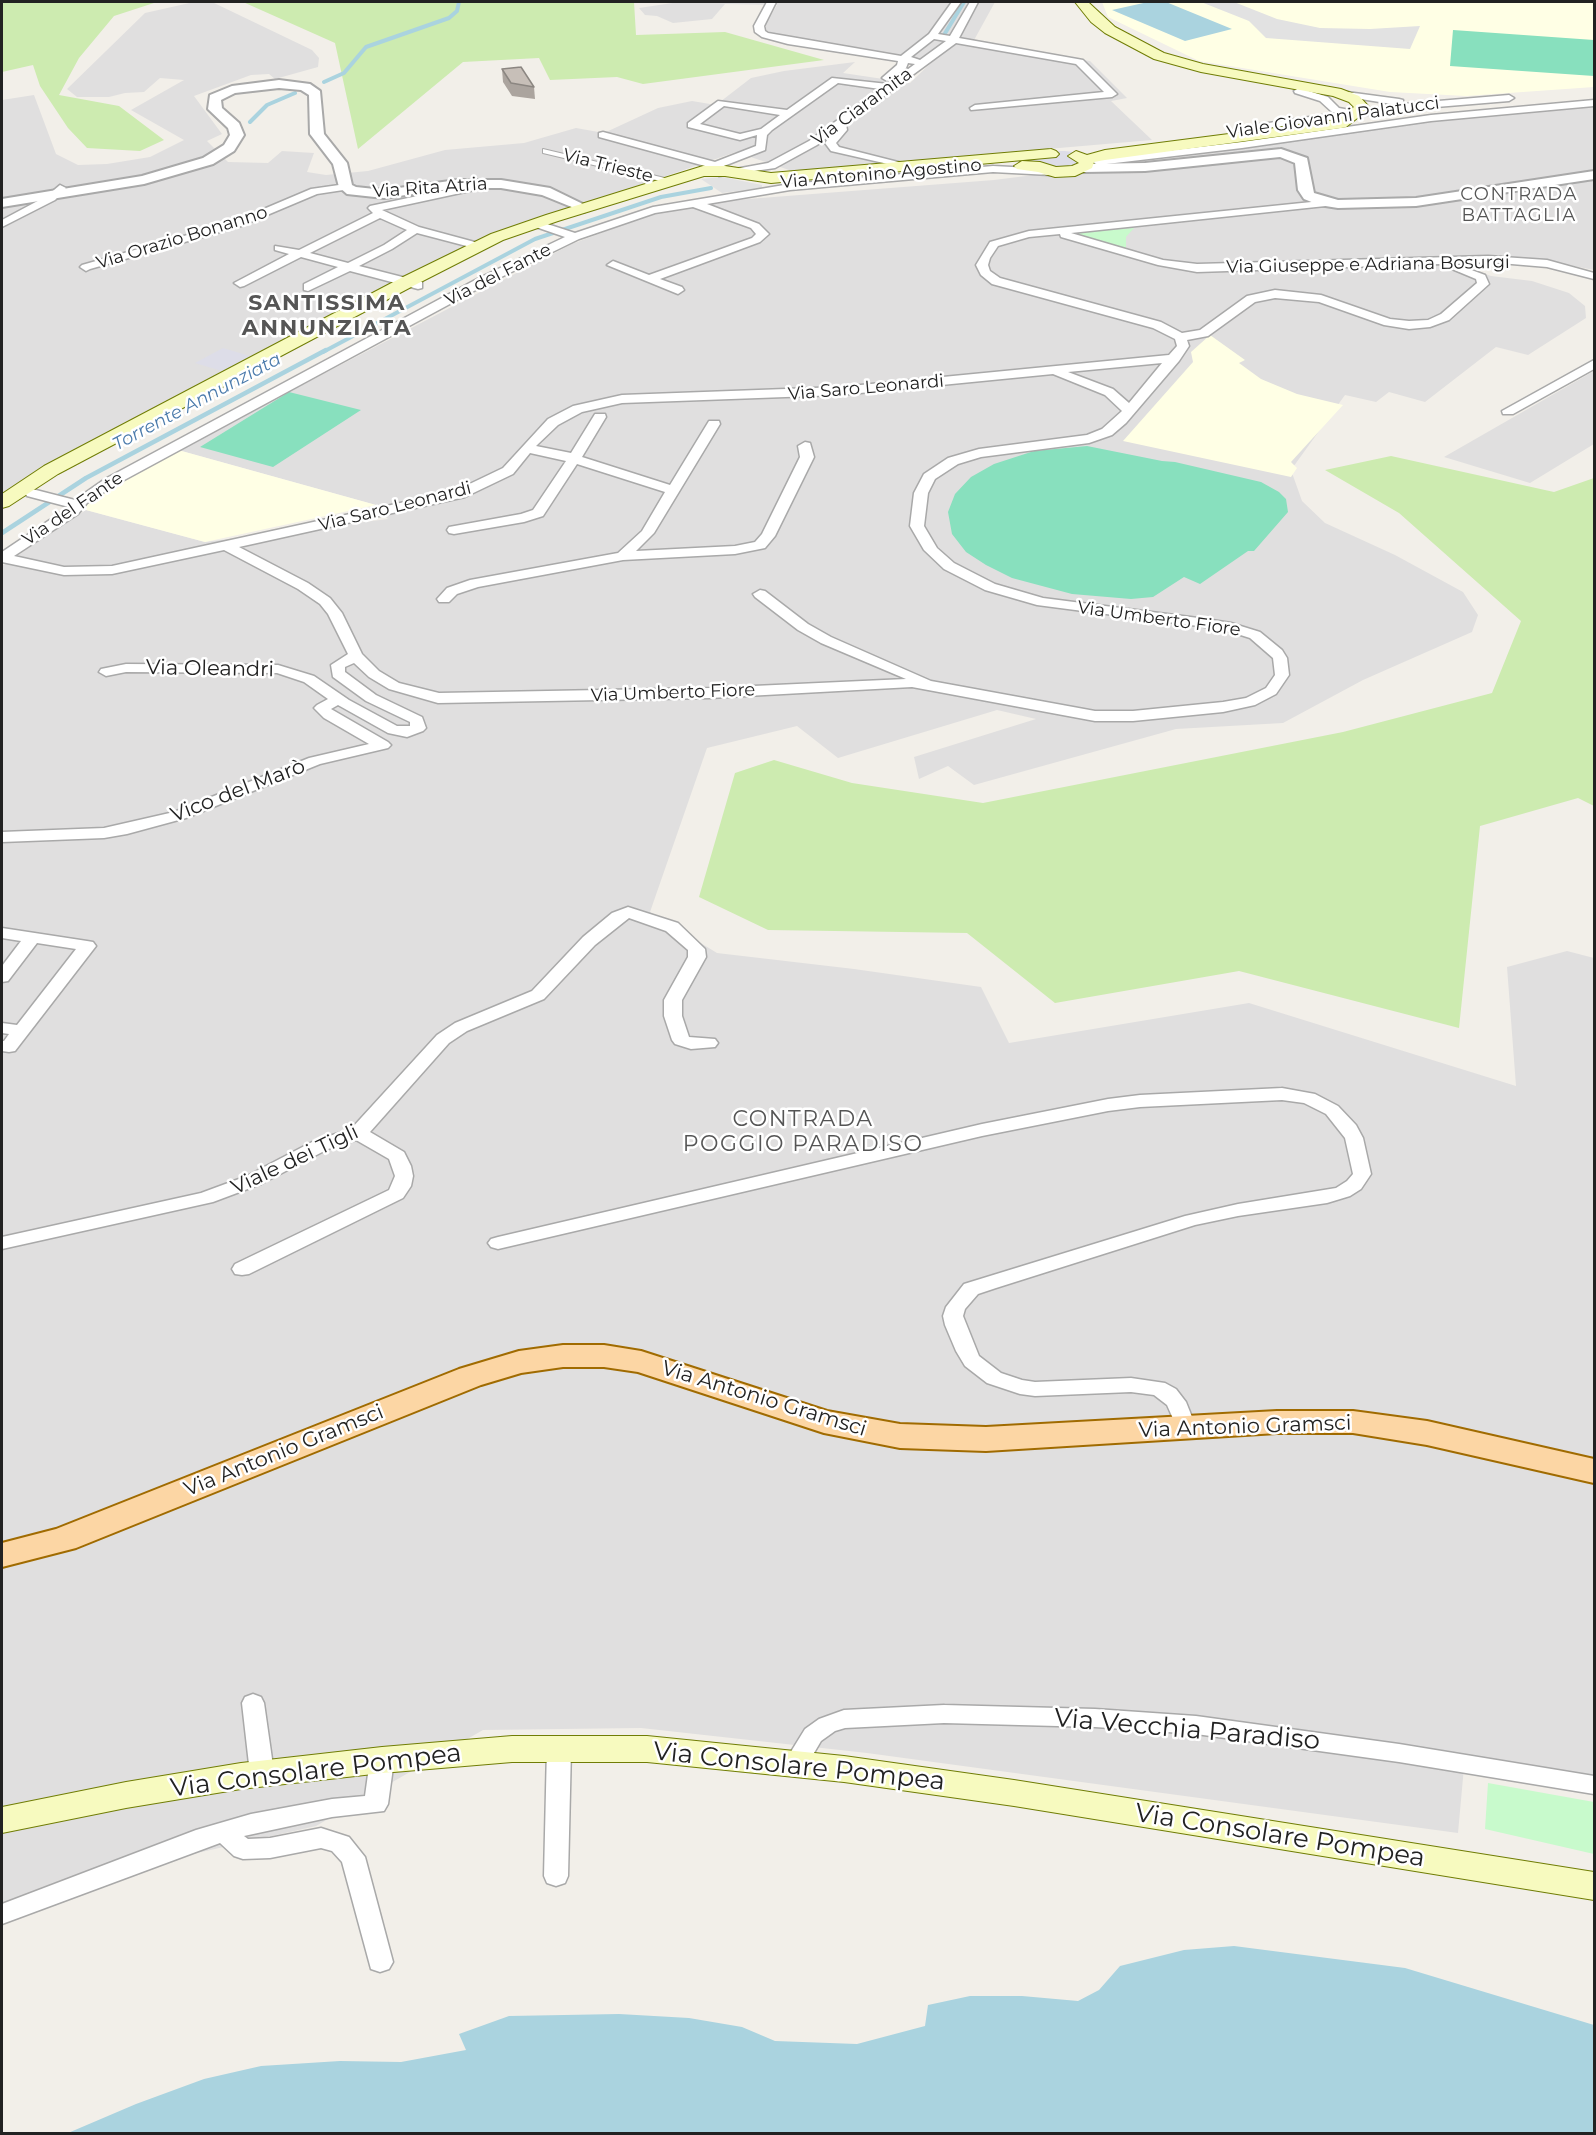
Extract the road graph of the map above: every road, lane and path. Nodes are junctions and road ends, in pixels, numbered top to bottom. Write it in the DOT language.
graph roads {
  1 [pos="771,2"];
  2 [pos="957,2"];
  3 [pos="974,2"];
  4 [pos="1081,2"];
  5 [pos="932,36"];
  6 [pos="954,40"];
  7 [pos="903,59"];
  8 [pos="925,63"];
  9 [pos="1215,70"];
  10 [pos="876,86"];
  11 [pos="889,87"];
  12 [pos="1299,91"];
  13 [pos="1336,92"];
  14 [pos="1594,92"];
  15 [pos="1572,93"];
  16 [pos="1526,97"];
  17 [pos="1594,97"];
  18 [pos="1458,102"];
  19 [pos="1594,103"];
  20 [pos="975,108"];
  21 [pos="787,113"];
  22 [pos="1357,114"];
  23 [pos="1395,116"];
  24 [pos="841,123"];
  25 [pos="1341,124"];
  26 [pos="1255,128"];
  27 [pos="764,133"];
  28 [pos="603,135"];
  29 [pos="546,151"];
  30 [pos="1051,154"];
  31 [pos="1141,159"];
  32 [pos="1185,161"];
  33 [pos="1088,162"];
  34 [pos="906,166"];
  35 [pos="1048,169"];
  36 [pos="724,170"];
  37 [pos="1594,175"];
  38 [pos="675,179"];
  39 [pos="766,179"];
  40 [pos="797,182"];
  41 [pos="489,184"];
  42 [pos="1304,185"];
  43 [pos="346,187"];
  44 [pos="58,190"];
  45 [pos="2,198"];
  46 [pos="2,203"];
  47 [pos="692,203"];
  48 [pos="1331,203"];
  49 [pos="584,208"];
  50 [pos="1254,211"];
  51 [pos="380,214"];
  52 [pos="2,224"];
  53 [pos="1145,224"];
  54 [pos="537,226"];
  55 [pos="415,229"];
  56 [pos="1055,232"];
  57 [pos="571,236"];
  58 [pos="478,246"];
  59 [pos="279,248"];
  60 [pos="300,252"];
  61 [pos="1142,256"];
  62 [pos="1434,261"];
  63 [pos="613,265"];
  64 [pos="86,267"];
  65 [pos="351,267"];
  66 [pos="1594,276"];
  67 [pos="649,279"];
  68 [pos="240,283"];
  69 [pos="413,284"];
  70 [pos="308,287"];
  71 [pos="678,290"];
  72 [pos="1180,337"];
  73 [pos="1174,358"];
  74 [pos="1594,364"];
  75 [pos="1051,371"];
  76 [pos="1129,410"];
  77 [pos="1508,411"];
  78 [pos="600,417"];
  79 [pos="714,424"];
  80 [pos="805,446"];
  81 [pos="527,449"];
  82 [pos="574,459"];
  83 [pos="57,472"];
  84 [pos="672,490"];
  85 [pos="36,494"];
  86 [pos="2,502"];
  87 [pos="74,504"];
  88 [pos="2,513"];
  89 [pos="454,531"];
  90 [pos="227,546"];
  91 [pos="622,556"];
  92 [pos="2,558"];
  93 [pos="760,594"];
  94 [pos="444,599"];
  95 [pos="356,656"];
  96 [pos="106,672"];
  97 [pos="931,685"];
  98 [pos="338,699"];
  99 [pos="2,837"];
  100 [pos="2,933"];
  101 [pos="33,938"];
  102 [pos="2,977"];
  103 [pos="2,1028"];
  104 [pos="21,1031"];
  105 [pos="709,1043"];
  106 [pos="2,1046"];
  107 [pos="358,1133"];
  108 [pos="498,1242"];
  109 [pos="2,1243"];
  110 [pos="242,1269"];
  111 [pos="1186,1427"];
  112 [pos="1594,1471"];
  113 [pos="2,1555"];
  114 [pos="253,1703"];
  115 [pos="559,1748"];
  116 [pos="382,1760"];
  117 [pos="796,1763"];
  118 [pos="262,1773"];
  119 [pos="1594,1785"];
  120 [pos="2,1820"];
  121 [pos="224,1832"];
  122 [pos="556,1876"];
  123 [pos="1594,1886"];
  124 [pos="2,1914"];
  125 [pos="380,1962"];
  1 -- 7 [label="street"];
  2 -- 5 [label="street, Via Ciaramita"];
  3 -- 6 [label="street, Via Ciaramita"];
  4 -- 9 [label="main road"];
  5 -- 6 [label="street"];
  5 -- 7 [label="street, Via Ciaramita"];
  6 -- 8 [label="street, Via Ciaramita"];
  6 -- 20 [label="street"];
  7 -- 8 [label="street"];
  7 -- 10 [label="street, Via Ciaramita"];
  8 -- 11 [label="street, Via Ciaramita"];
  9 -- 12 [label="main road"];
  9 -- 13 [label="main road"];
  10 -- 11 [label="street"];
  10 -- 21 [label="street"];
  10 -- 36 [label="street, Via Ciaramita"];
  11 -- 24 [label="street, Via Ciaramita"];
  12 -- 22 [label="street"];
  12 -- 26 [label="main road"];
  13 -- 18 [label="street"];
  13 -- 22 [label="main road"];
  14 -- 15 [label="street"];
  16 -- 18 [label="street, Viale Giovanni Palatucci"];
  17 -- 23 [label="street, Viale Giovanni Palatucci"];
  18 -- 22 [label="street, Viale Giovanni Palatucci"];
  19 -- 31 [label="street"];
  21 -- 27 [label="street"];
  21 -- 27 [label="street"];
  22 -- 23 [label="street"];
  22 -- 25 [label="main road"];
  22 -- 26 [label="street, Viale Giovanni Palatucci"];
  23 -- 25 [label="street, Viale Giovanni Palatucci"];
  24 -- 34 [label="street"];
  24 -- 39 [label="street, Via Ciaramita"];
  25 -- 33 [label="main road, Viale Giovanni Palatucci"];
  26 -- 33 [label="main road, Viale Giovanni Palatucci"];
  27 -- 36 [label="street"];
  28 -- 36 [label="street"];
  29 -- 38 [label="street, Via Trieste"];
  30 -- 33 [label="main road, Via Antonino Agostino"];
  30 -- 34 [label="main road, Via Antonino Agostino"];
  30 -- 35 [label="main road"];
  31 -- 32 [label="street"];
  31 -- 33 [label="street"];
  32 -- 33 [label="street"];
  32 -- 42 [label="street"];
  33 -- 35 [label="main road, Via Antonino Agostino"];
  34 -- 39 [label="main road, Via Antonino Agostino"];
  35 -- 39 [label="street, Via del Fante"];
  35 -- 40 [label="main road, Via Antonino Agostino"];
  36 -- 38 [label="main road"];
  36 -- 39 [label="main road, Via Antonino Agostino"];
  36 -- 40 [label="main road, Via Antonino Agostino"];
  37 -- 48 [label="street"];
  38 -- 49 [label="main road"];
  39 -- 40 [label="street"];
  39 -- 47 [label="street, Via del Fante"];
  41 -- 43 [label="street, Via Rita Atria"];
  41 -- 49 [label="street, Via Rita Atria"];
  41 -- 51 [label="street"];
  42 -- 48 [label="street"];
  42 -- 50 [label="street"];
  43 -- 44 [label="street"];
  43 -- 64 [label="street, Via Orazio Bonanno"];
  44 -- 45 [label="street"];
  44 -- 46 [label="street"];
  44 -- 52 [label="street"];
  47 -- 57 [label="street, Via del Fante"];
  47 -- 67 [label="street"];
  48 -- 50 [label="street"];
  49 -- 54 [label="main road"];
  50 -- 53 [label="street"];
  51 -- 55 [label="street"];
  51 -- 60 [label="street"];
  53 -- 56 [label="street"];
  53 -- 61 [label="street"];
  54 -- 57 [label="street"];
  54 -- 58 [label="main road"];
  54 -- 69 [label="main road"];
  55 -- 58 [label="street"];
  55 -- 65 [label="street"];
  56 -- 61 [label="street, Via Giuseppe e Adriana Bosurgi"];
  56 -- 72 [label="street"];
  57 -- 87 [label="street, Via del Fante"];
  58 -- 69 [label="main road"];
  59 -- 60 [label="street"];
  60 -- 65 [label="street"];
  60 -- 68 [label="street"];
  61 -- 62 [label="street, Via Giuseppe e Adriana Bosurgi"];
  62 -- 66 [label="street, Via Giuseppe e Adriana Bosurgi"];
  62 -- 72 [label="street"];
  63 -- 67 [label="street"];
  65 -- 69 [label="street"];
  65 -- 70 [label="street"];
  67 -- 71 [label="street"];
  69 -- 83 [label="main road"];
  72 -- 73 [label="street, Via Umberto Fiore"];
  73 -- 75 [label="street, Via Saro Leonardi"];
  73 -- 76 [label="street, Via Umberto Fiore"];
  74 -- 77 [label="street"];
  75 -- 76 [label="street, Via Saro Leonardi"];
  75 -- 81 [label="street, Via Saro Leonardi"];
  76 -- 97 [label="street, Via Umberto Fiore"];
  78 -- 82 [label="street"];
  79 -- 84 [label="street"];
  80 -- 91 [label="street"];
  81 -- 82 [label="street"];
  81 -- 90 [label="street, Via Saro Leonardi"];
  82 -- 84 [label="street"];
  82 -- 89 [label="street"];
  83 -- 85 [label="main road"];
  83 -- 86 [label="main road"];
  84 -- 91 [label="street"];
  85 -- 87 [label="street"];
  85 -- 88 [label="main road"];
  87 -- 92 [label="street, Via del Fante"];
  90 -- 92 [label="street, Via Saro Leonardi"];
  90 -- 95 [label="street, Via Umberto Fiore"];
  91 -- 94 [label="street"];
  93 -- 97 [label="street"];
  95 -- 97 [label="street, Via Umberto Fiore"];
  95 -- 98 [label="street, Via Oleandri"];
  96 -- 98 [label="street, Via Oleandri"];
  98 -- 99 [label="street, Vico del Marò"];
  100 -- 101 [label="street"];
  101 -- 102 [label="street"];
  101 -- 104 [label="street"];
  103 -- 104 [label="street"];
  104 -- 106 [label="street"];
  105 -- 107 [label="street, Viale dei Tigli"];
  107 -- 109 [label="street, Viale dei Tigli"];
  107 -- 110 [label="street"];
  108 -- 111 [label="street"];
  111 -- 112 [label="main road, Via Antonio Gramsci"];
  111 -- 113 [label="main road, Via Antonio Gramsci"];
  114 -- 118 [label="street"];
  115 -- 116 [label="main road, Via Consolare Pompea"];
  115 -- 117 [label="main road, Via Consolare Pompea"];
  115 -- 122 [label="street"];
  116 -- 118 [label="main road, Via Consolare Pompea"];
  116 -- 121 [label="street"];
  117 -- 119 [label="street, Via Vecchia Paradiso"];
  117 -- 123 [label="main road, Via Consolare Pompea"];
  118 -- 120 [label="main road, Via Consolare Pompea"];
  121 -- 124 [label="street"];
  121 -- 125 [label="street"];
}
